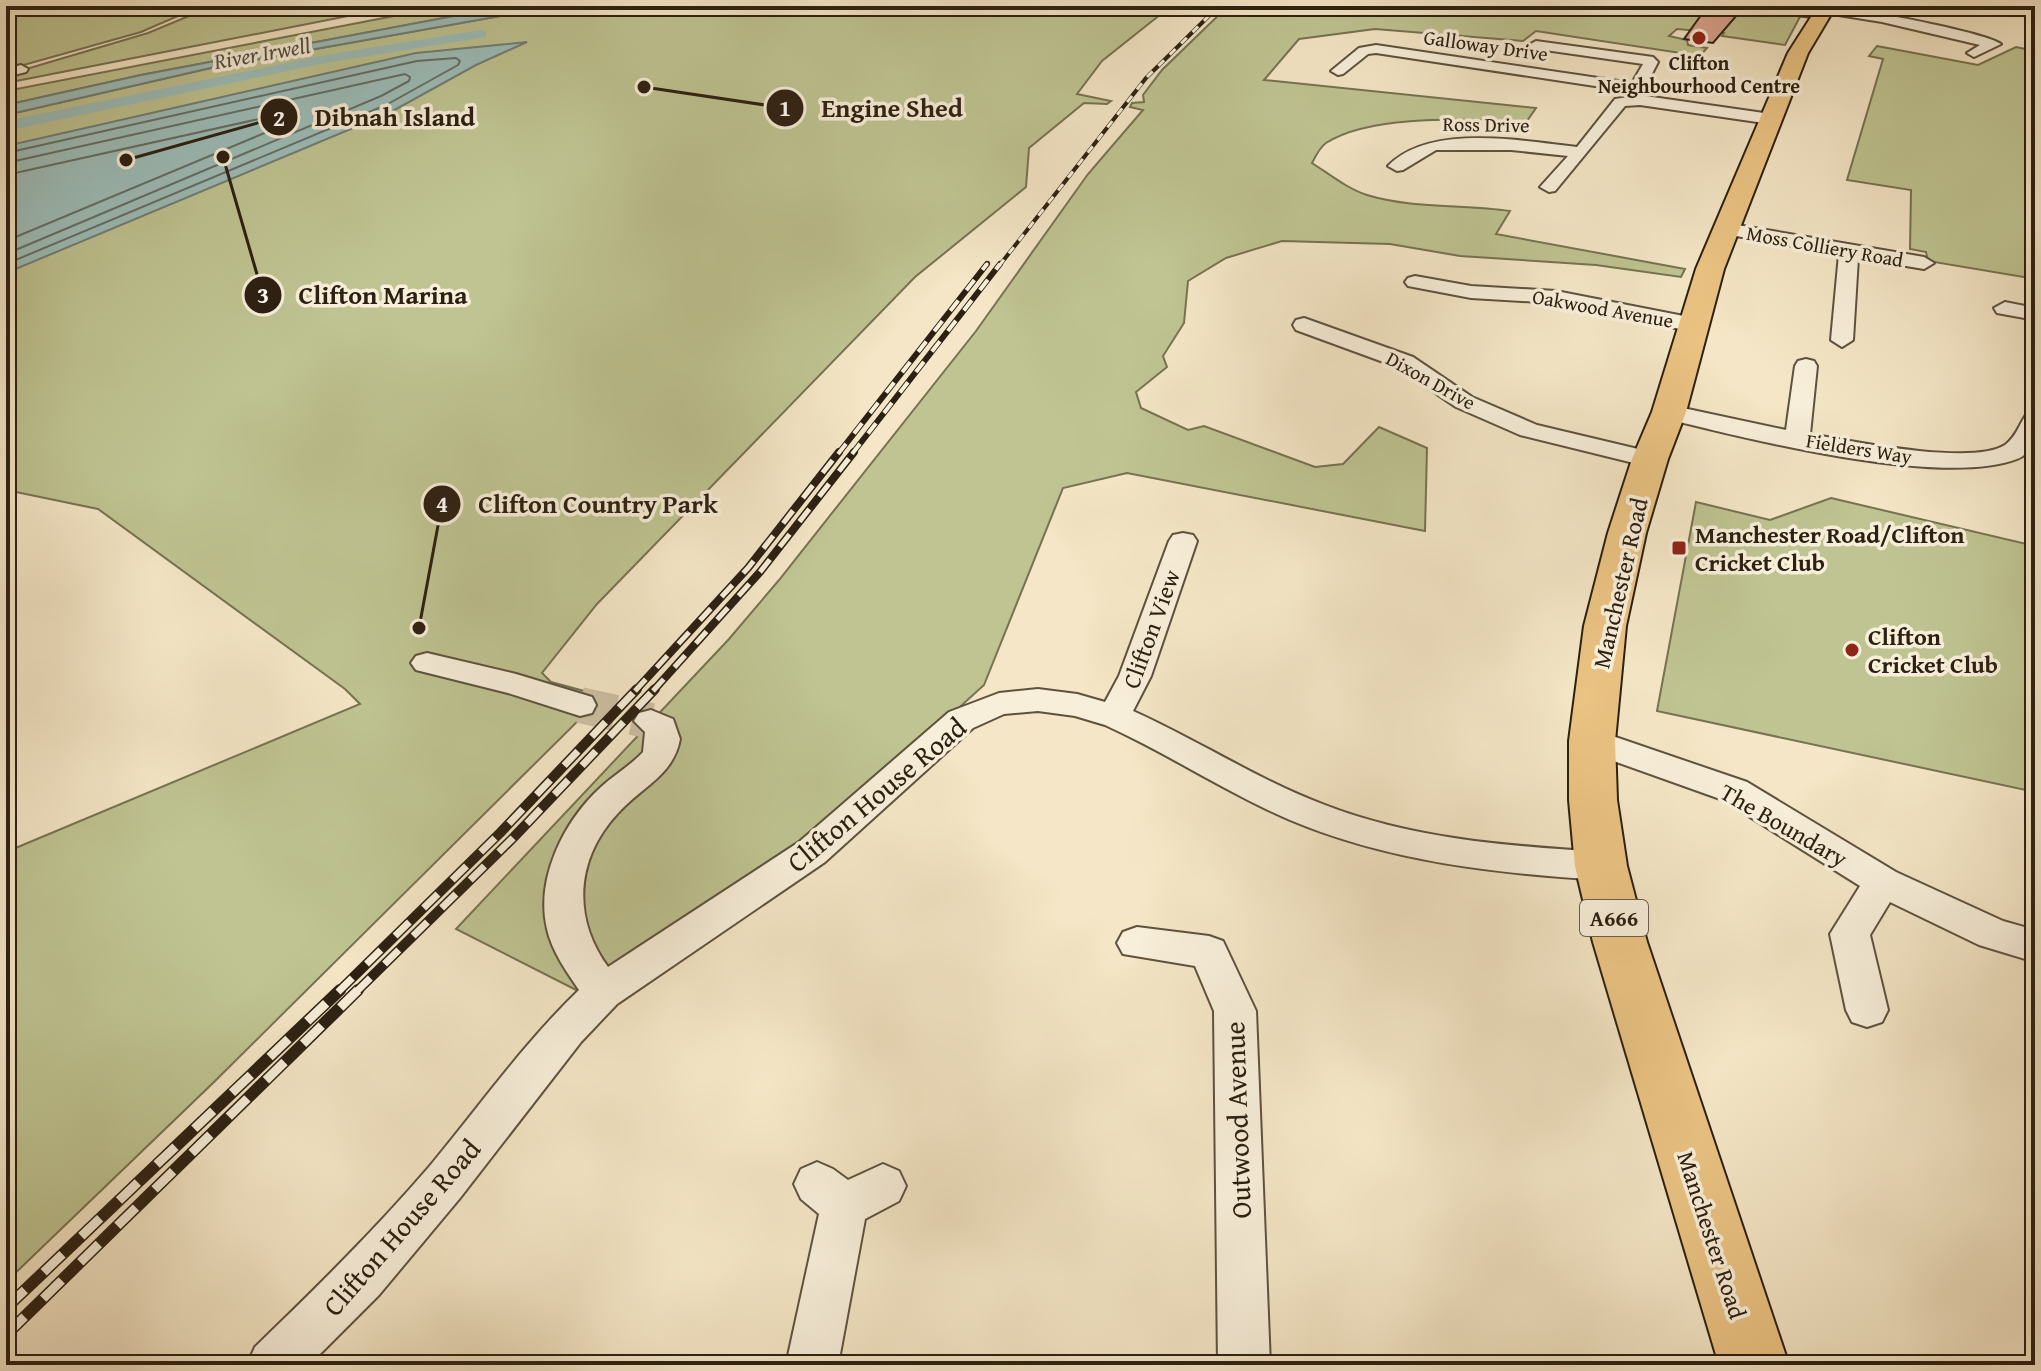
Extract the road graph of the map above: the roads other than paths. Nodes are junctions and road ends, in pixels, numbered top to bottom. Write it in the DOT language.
graph roads {
  1 [pos="1755,6"];
  2 [pos="1824,10"];
  3 [pos="1925,28"];
  4 [pos="1902,39"];
  5 [pos="1536,45"];
  6 [pos="1974,53"];
  7 [pos="1463,62"];
  8 [pos="1338,71"];
  9 [pos="1447,79"];
  10 [pos="1637,94"];
  11 [pos="1771,119"];
  12 [pos="1581,152"];
  13 [pos="1397,166"];
  14 [pos="1549,187"];
  15 [pos="1726,229"];
  16 [pos="1849,250"];
  17 [pos="1924,263"];
  18 [pos="1415,282"];
  19 [pos="2034,296"];
  20 [pos="2005,308"];
  21 [pos="2035,314"];
  22 [pos="1304,325"];
  23 [pos="1694,325"];
  24 [pos="1842,340"];
  25 [pos="1813,378"];
  26 [pos="2035,420"];
  27 [pos="1660,436"];
  28 [pos="1797,438"];
  29 [pos="2007,454"];
  30 [pos="2035,470"];
  31 [pos="1184,541"];
  32 [pos="427,663"];
  33 [pos="580,705"];
  34 [pos="1114,716"];
  35 [pos="651,721"];
  36 [pos="1592,741"];
  37 [pos="1601,866"];
  38 [pos="1883,882"];
  39 [pos="1137,943"];
  40 [pos="2035,946"];
  41 [pos="603,992"];
  42 [pos="1867,1010"];
  43 [pos="848,1192"];
  44 [pos="273,1365"];
  45 [pos="812,1365"];
  46 [pos="1244,1365"];
  47 [pos="1754,1365"];
  1 -- 2 [label="street"];
  2 -- 3 [label="street"];
  2 -- 11 [label="main road, Manchester Road / A666"];
  3 -- 4 [label="street"];
  3 -- 6 [label="street"];
  5 -- 10 [label="street"];
  7 -- 8 [label="street, Galloway Drive"];
  7 -- 9 [label="street"];
  7 -- 10 [label="street, Galloway Drive"];
  10 -- 11 [label="street, Galloway Drive"];
  10 -- 12 [label="street"];
  11 -- 15 [label="main road, Manchester Road / A666"];
  12 -- 13 [label="street, Ross Drive"];
  12 -- 14 [label="street"];
  15 -- 16 [label="street, Moss Colliery Road"];
  15 -- 23 [label="main road, Manchester Road / A666"];
  16 -- 17 [label="street, Moss Colliery Road"];
  16 -- 24 [label="street"];
  18 -- 23 [label="street, Oakwood Avenue"];
  19 -- 21 [label="street"];
  20 -- 21 [label="street"];
  22 -- 27 [label="street, Dixon Drive"];
  23 -- 27 [label="main road, Manchester Road / A666"];
  25 -- 28 [label="street"];
  26 -- 29 [label="street"];
  27 -- 28 [label="street, Fielders Way"];
  27 -- 36 [label="main road, Manchester Road / A666"];
  28 -- 29 [label="street, Fielders Way"];
  29 -- 30 [label="street"];
  31 -- 34 [label="street, Clifton View"];
  32 -- 33 [label="street"];
  34 -- 37 [label="street, Clifton House Road"];
  34 -- 41 [label="street, Clifton House Road"];
  35 -- 41 [label="street"];
  36 -- 37 [label="main road, Manchester Road / A666"];
  36 -- 38 [label="street, The Boundary"];
  37 -- 47 [label="main road, Manchester Road / A666"];
  38 -- 40 [label="street, The Boundary"];
  38 -- 42 [label="street"];
  39 -- 46 [label="street, Outwood Avenue"];
  41 -- 44 [label="street, Clifton House Road"];
  43 -- 45 [label="street"];
}
